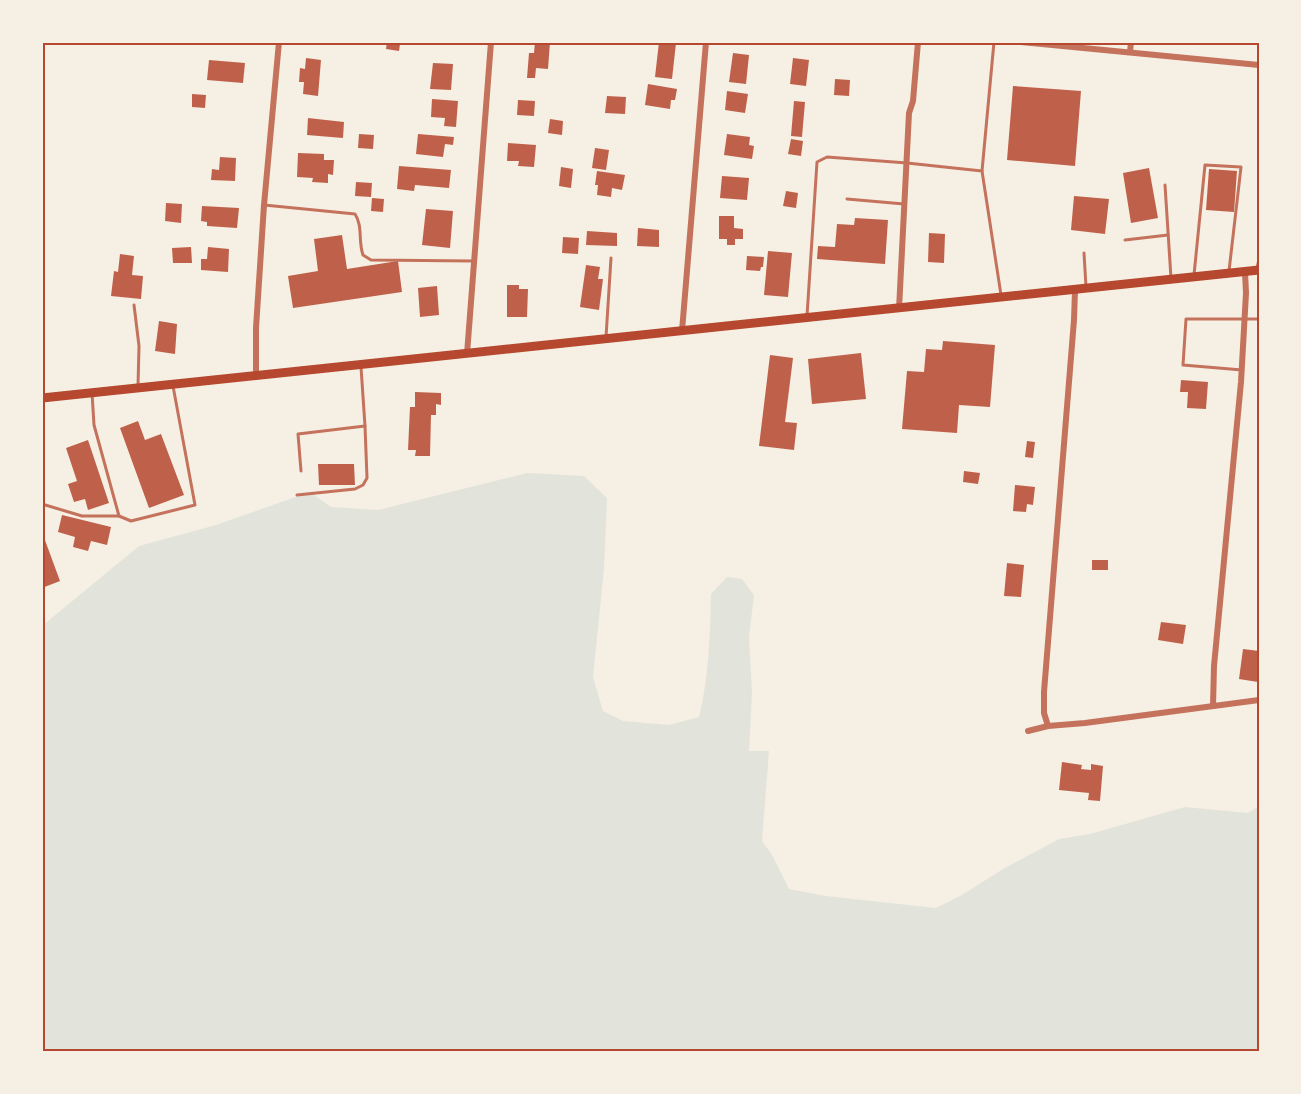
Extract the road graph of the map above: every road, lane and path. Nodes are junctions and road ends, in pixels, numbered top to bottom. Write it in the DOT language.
graph roads {
  1 [pos="279,42"];
  2 [pos="491,42"];
  3 [pos="706,42"];
  4 [pos="918,42"];
  5 [pos="994,42"];
  6 [pos="1021,42"];
  7 [pos="1131,42"];
  8 [pos="1130,52"];
  9 [pos="1259,64"];
  10 [pos="907,163"];
  11 [pos="982,171"];
  12 [pos="1165,185"];
  13 [pos="847,199"];
  14 [pos="904,204"];
  15 [pos="264,205"];
  16 [pos="1168,235"];
  17 [pos="1125,240"];
  18 [pos="1084,253"];
  19 [pos="611,258"];
  20 [pos="1259,259"];
  21 [pos="473,261"];
  22 [pos="1258,270"];
  23 [pos="1245,272"];
  24 [pos="1228,273"];
  25 [pos="1194,277"];
  26 [pos="1171,279"];
  27 [pos="1086,289"];
  28 [pos="1075,290"];
  29 [pos="1001,298"];
  30 [pos="134,305"];
  31 [pos="898,309"];
  32 [pos="807,318"];
  33 [pos="1259,319"];
  34 [pos="1245,320"];
  35 [pos="682,331"];
  36 [pos="605,339"];
  37 [pos="467,354"];
  38 [pos="361,365"];
  39 [pos="1242,370"];
  40 [pos="256,376"];
  41 [pos="173,384"];
  42 [pos="138,388"];
  43 [pos="92,393"];
  44 [pos="42,398"];
  45 [pos="365,426"];
  46 [pos="302,471"];
  47 [pos="297,495"];
  48 [pos="42,504"];
  49 [pos="119,516"];
  50 [pos="1259,700"];
  51 [pos="1213,706"];
  52 [pos="1048,726"];
  53 [pos="1028,731"];
  1 -- 15 [label="street"];
  2 -- 21 [label="street"];
  3 -- 35 [label="street"];
  4 -- 10 [label="street"];
  5 -- 11 [label="lane"];
  6 -- 8 [label="street"];
  7 -- 8 [label="street"];
  8 -- 9 [label="street"];
  10 -- 11 [label="lane"];
  10 -- 14 [label="street"];
  10 -- 32 [label="lane"];
  11 -- 29 [label="lane"];
  12 -- 16 [label="lane"];
  13 -- 14 [label="lane"];
  14 -- 31 [label="street"];
  15 -- 21 [label="lane"];
  15 -- 40 [label="street"];
  16 -- 17 [label="lane"];
  16 -- 26 [label="lane"];
  18 -- 27 [label="lane"];
  19 -- 36 [label="lane"];
  20 -- 22 [label="lane"];
  21 -- 37 [label="street"];
  22 -- 23 [label="main road"];
  23 -- 24 [label="main road"];
  23 -- 34 [label="street"];
  24 -- 25 [label="main road"];
  24 -- 25 [label="lane"];
  25 -- 26 [label="main road"];
  26 -- 27 [label="main road"];
  27 -- 28 [label="main road"];
  28 -- 29 [label="main road"];
  28 -- 52 [label="street"];
  29 -- 31 [label="main road"];
  30 -- 42 [label="lane"];
  31 -- 32 [label="main road"];
  32 -- 35 [label="main road"];
  33 -- 34 [label="lane"];
  34 -- 39 [label="street"];
  34 -- 39 [label="lane"];
  35 -- 36 [label="main road"];
  36 -- 37 [label="main road"];
  37 -- 38 [label="main road"];
  38 -- 40 [label="main road"];
  38 -- 45 [label="lane"];
  39 -- 51 [label="street"];
  40 -- 41 [label="main road"];
  41 -- 42 [label="main road"];
  41 -- 49 [label="lane"];
  42 -- 43 [label="main road"];
  43 -- 44 [label="main road"];
  43 -- 49 [label="lane"];
  45 -- 46 [label="lane"];
  45 -- 47 [label="lane"];
  48 -- 49 [label="lane"];
  50 -- 51 [label="street"];
  51 -- 52 [label="street"];
  52 -- 53 [label="street"];
}
